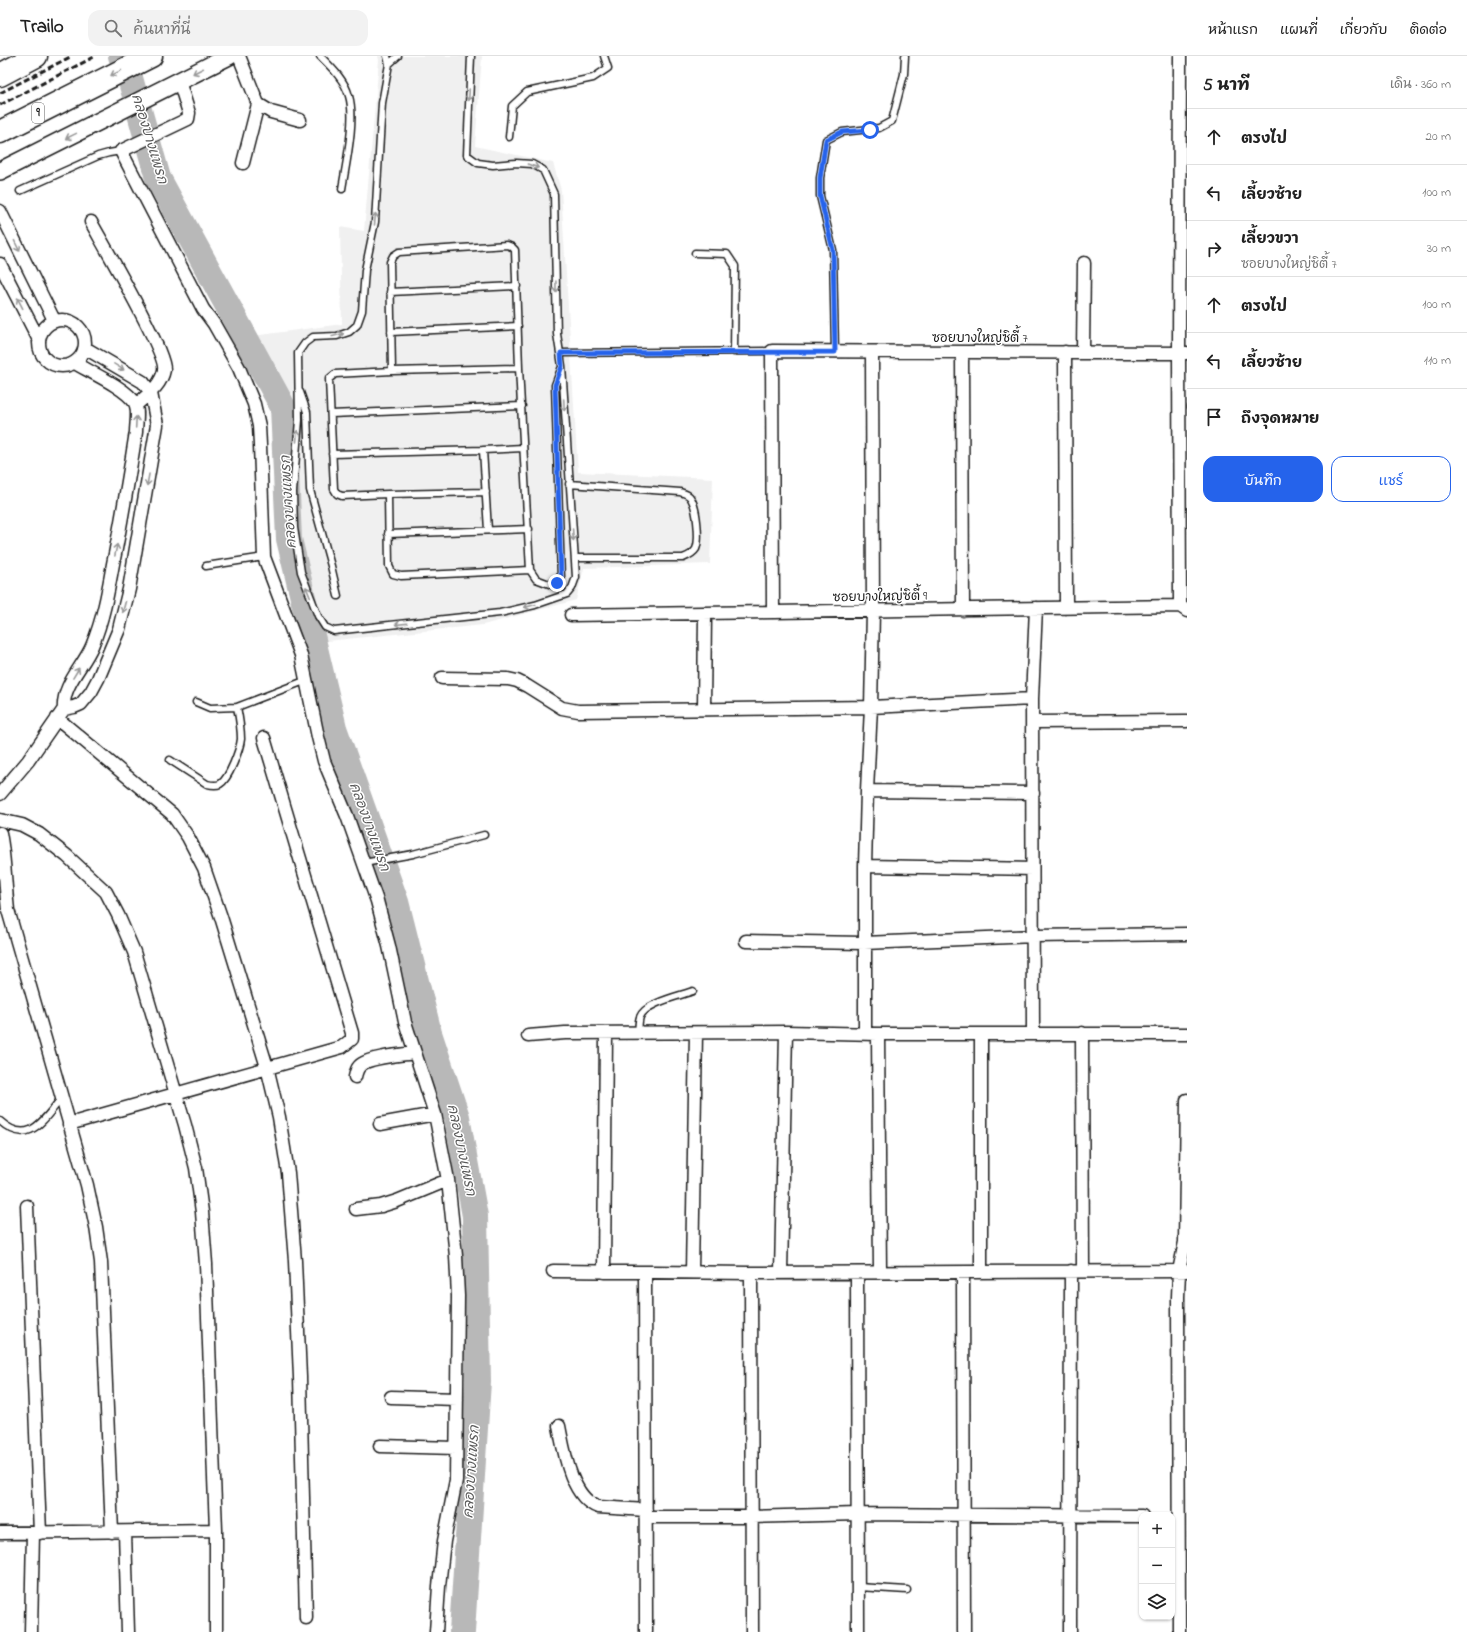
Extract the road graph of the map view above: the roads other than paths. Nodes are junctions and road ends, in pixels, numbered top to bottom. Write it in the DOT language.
graph roads {
  1 [pos="36,56"];
  2 [pos="151,56"];
  3 [pos="229,56"];
  4 [pos="239,56"];
  5 [pos="320,56"];
  6 [pos="387,56"];
  7 [pos="398,56"];
  8 [pos="471,56"];
  9 [pos="604,56"];
  10 [pos="905,56"];
  11 [pos="1180,56"];
  12 [pos="389,64"];
  13 [pos="0,75"];
  14 [pos="173,84"];
  15 [pos="258,104"];
  16 [pos="1184,114"];
  17 [pos="300,120"];
  18 [pos="0,132"];
  19 [pos="509,137"];
  20 [pos="125,150"];
  21 [pos="243,164"];
  22 [pos="0,171"];
  23 [pos="342,188"];
  24 [pos="20,191"];
  25 [pos="0,211"];
  26 [pos="91,222"];
  27 [pos="695,253"];
  28 [pos="1084,263"];
  29 [pos="0,264"];
  30 [pos="517,286"];
  31 [pos="390,292"];
  32 [pos="54,320"];
  33 [pos="518,326"];
  34 [pos="391,332"];
  35 [pos="38,338"];
  36 [pos="85,348"];
  37 [pos="772,351"];
  38 [pos="734,352"];
  39 [pos="835,352"];
  40 [pos="872,352"];
  41 [pos="962,352"];
  42 [pos="1065,352"];
  43 [pos="1083,352"];
  44 [pos="561,353"];
  45 [pos="1183,353"];
  46 [pos="75,363"];
  47 [pos="562,366"];
  48 [pos="519,368"];
  49 [pos="392,371"];
  50 [pos="298,385"];
  51 [pos="151,393"];
  52 [pos="136,405"];
  53 [pos="522,406"];
  54 [pos="331,414"];
  55 [pos="523,448"];
  56 [pos="483,450"];
  57 [pos="332,454"];
  58 [pos="569,484"];
  59 [pos="486,492"];
  60 [pos="388,494"];
  61 [pos="529,529"];
  62 [pos="488,530"];
  63 [pos="388,534"];
  64 [pos="264,557"];
  65 [pos="574,558"];
  66 [pos="206,566"];
  67 [pos="530,570"];
  68 [pos="338,596"];
  69 [pos="1036,608"];
  70 [pos="1066,608"];
  71 [pos="1184,609"];
  72 [pos="963,610"];
  73 [pos="873,611"];
  74 [pos="773,612"];
  75 [pos="705,614"];
  76 [pos="571,615"];
  77 [pos="442,678"];
  78 [pos="306,680"];
  79 [pos="1032,699"];
  80 [pos="196,702"];
  81 [pos="238,707"];
  82 [pos="871,707"];
  83 [pos="704,709"];
  84 [pos="60,713"];
  85 [pos="1187,721"];
  86 [pos="1032,722"];
  87 [pos="264,738"];
  88 [pos="170,760"];
  89 [pos="867,791"];
  90 [pos="1033,793"];
  91 [pos="0,794"];
  92 [pos="0,820"];
  93 [pos="0,833"];
  94 [pos="484,835"];
  95 [pos="368,862"];
  96 [pos="865,866"];
  97 [pos="1032,869"];
  98 [pos="1187,934"];
  99 [pos="1034,936"];
  100 [pos="746,941"];
  101 [pos="864,942"];
  102 [pos="693,991"];
  103 [pos="786,1032"];
  104 [pos="606,1033"];
  105 [pos="638,1033"];
  106 [pos="696,1033"];
  107 [pos="1082,1033"];
  108 [pos="865,1034"];
  109 [pos="878,1034"];
  110 [pos="981,1034"];
  111 [pos="1033,1034"];
  112 [pos="1187,1034"];
  113 [pos="528,1036"];
  114 [pos="414,1053"];
  115 [pos="268,1067"];
  116 [pos="355,1077"];
  117 [pos="176,1093"];
  118 [pos="61,1099"];
  119 [pos="1187,1100"];
  120 [pos="435,1114"];
  121 [pos="0,1120"];
  122 [pos="69,1124"];
  123 [pos="380,1124"];
  124 [pos="448,1180"];
  125 [pos="27,1206"];
  126 [pos="356,1209"];
  127 [pos="553,1271"];
  128 [pos="1077,1271"];
  129 [pos="1183,1271"];
  130 [pos="604,1272"];
  131 [pos="645,1272"];
  132 [pos="692,1272"];
  133 [pos="880,1272"];
  134 [pos="981,1272"];
  135 [pos="751,1273"];
  136 [pos="781,1273"];
  137 [pos="857,1273"];
  138 [pos="963,1273"];
  139 [pos="391,1397"];
  140 [pos="457,1399"];
  141 [pos="559,1426"];
  142 [pos="380,1446"];
  143 [pos="456,1448"];
  144 [pos="646,1513"];
  145 [pos="858,1514"];
  146 [pos="964,1515"];
  147 [pos="1070,1516"];
  148 [pos="1139,1516"];
  149 [pos="1179,1516"];
  150 [pos="752,1517"];
  151 [pos="216,1530"];
  152 [pos="112,1532"];
  153 [pos="125,1532"];
  154 [pos="0,1533"];
  155 [pos="36,1533"];
  156 [pos="858,1587"];
  157 [pos="907,1590"];
  158 [pos="306,1618"];
  159 [pos="31,1632"];
  160 [pos="128,1632"];
  161 [pos="216,1632"];
  162 [pos="436,1632"];
  163 [pos="646,1632"];
  164 [pos="752,1632"];
  165 [pos="858,1632"];
  166 [pos="964,1632"];
  167 [pos="1070,1632"];
  168 [pos="1179,1632"];
  1 -- 13 [label="highway"];
  2 -- 18 [label="highway, 9, one-way"];
  3 -- 14 [label="main road, one-way"];
  4 -- 15 [label="street"];
  5 -- 23 [label="lane"];
  6 -- 12 [label="lane"];
  7 -- 12 [label="lane"];
  8 -- 44 [label="lane, one-way"];
  9 -- 19 [label="lane"];
  10 -- 39 [label="lane"];
  11 -- 16 [label="street"];
  50 -- 12 [label="lane, one-way"];
  14 -- 20 [label="street"];
  14 -- 22 [label="main road, one-way"];
  15 -- 17 [label="street"];
  15 -- 21 [label="street"];
  16 -- 45 [label="street"];
  20 -- 24 [label="lane"];
  20 -- 64 [label="street"];
  25 -- 32 [label="street, one-way"];
  26 -- 51 [label="street"];
  27 -- 38 [label="lane"];
  28 -- 43 [label="street"];
  35 -- 29 [label="street, one-way"];
  30 -- 31 [label="lane"];
  30 -- 31 [label="lane"];
  30 -- 33 [label="lane"];
  31 -- 34 [label="lane"];
  32 -- 35 [label="street"];
  32 -- 36 [label="street"];
  33 -- 34 [label="lane"];
  33 -- 48 [label="lane"];
  34 -- 49 [label="lane"];
  35 -- 46 [label="street"];
  36 -- 46 [label="street"];
  36 -- 51 [label="street, one-way"];
  37 -- 38 [label="lane"];
  37 -- 39 [label="street, ซอยบางใหญ่ซิตี้ 7"];
  37 -- 74 [label="street"];
  38 -- 44 [label="lane"];
  39 -- 40 [label="street, ซอยบางใหญ่ซิตี้ 7"];
  40 -- 41 [label="street, ซอยบางใหญ่ซิตี้ 7"];
  40 -- 73 [label="street"];
  41 -- 42 [label="street, ซอยบางใหญ่ซิตี้ 7"];
  41 -- 72 [label="street"];
  42 -- 43 [label="street, ซอยบางใหญ่ซิตี้ 7"];
  42 -- 70 [label="street"];
  43 -- 45 [label="street, ซอยบางใหญ่ซิตี้ 7"];
  44 -- 47 [label="lane"];
  45 -- 71 [label="street"];
  46 -- 52 [label="street"];
  47 -- 58 [label="lane, one-way"];
  47 -- 67 [label="lane"];
  48 -- 49 [label="lane"];
  48 -- 53 [label="lane"];
  49 -- 54 [label="lane"];
  65 -- 50 [label="lane, one-way"];
  50 -- 68 [label="lane"];
  51 -- 52 [label="street"];
  51 -- 84 [label="street, one-way"];
  84 -- 52 [label="street, one-way"];
  53 -- 54 [label="lane"];
  53 -- 55 [label="lane"];
  54 -- 57 [label="lane"];
  55 -- 56 [label="lane"];
  55 -- 61 [label="lane"];
  56 -- 57 [label="lane"];
  56 -- 59 [label="lane"];
  57 -- 60 [label="lane"];
  58 -- 65 [label="lane, one-way"];
  58 -- 65 [label="lane"];
  59 -- 60 [label="lane"];
  59 -- 62 [label="lane"];
  60 -- 63 [label="lane"];
  61 -- 62 [label="lane"];
  61 -- 67 [label="lane"];
  62 -- 63 [label="lane"];
  63 -- 67 [label="lane"];
  64 -- 66 [label="lane"];
  64 -- 78 [label="street"];
  69 -- 70 [label="street, ซอยบางใหญ่ซิตี้ 9"];
  69 -- 72 [label="street, ซอยบางใหญ่ซิตี้ 9"];
  69 -- 79 [label="street"];
  70 -- 71 [label="street, ซอยบางใหญ่ซิตี้ 9"];
  72 -- 73 [label="street, ซอยบางใหญ่ซิตี้ 9"];
  73 -- 74 [label="street, ซอยบางใหญ่ซิตี้ 9"];
  73 -- 82 [label="street"];
  74 -- 75 [label="street, ซอยบางใหญ่ซิตี้ 9"];
  75 -- 76 [label="street, ซอยบางใหญ่ซิตี้ 9"];
  75 -- 83 [label="street"];
  77 -- 83 [label="street"];
  78 -- 81 [label="lane"];
  78 -- 95 [label="street"];
  79 -- 82 [label="street"];
  79 -- 86 [label="street"];
  80 -- 81 [label="lane"];
  81 -- 88 [label="lane"];
  82 -- 83 [label="street"];
  82 -- 89 [label="street"];
  84 -- 91 [label="street"];
  84 -- 115 [label="street"];
  85 -- 86 [label="street"];
  86 -- 90 [label="street"];
  87 -- 115 [label="street"];
  89 -- 90 [label="street"];
  89 -- 96 [label="street"];
  90 -- 97 [label="street"];
  92 -- 117 [label="street"];
  93 -- 118 [label="street"];
  94 -- 95 [label="lane"];
  95 -- 114 [label="street"];
  96 -- 97 [label="street"];
  96 -- 101 [label="street"];
  97 -- 99 [label="street"];
  98 -- 99 [label="street"];
  99 -- 101 [label="street"];
  99 -- 111 [label="street"];
  100 -- 101 [label="street"];
  101 -- 108 [label="street"];
  102 -- 105 [label="lane"];
  103 -- 106 [label="street"];
  103 -- 108 [label="street"];
  103 -- 136 [label="street"];
  104 -- 105 [label="street"];
  104 -- 113 [label="street"];
  104 -- 130 [label="street"];
  105 -- 106 [label="street"];
  106 -- 132 [label="street"];
  107 -- 111 [label="street"];
  107 -- 112 [label="street"];
  107 -- 128 [label="street"];
  108 -- 109 [label="street"];
  109 -- 110 [label="street"];
  109 -- 133 [label="street"];
  110 -- 111 [label="street"];
  110 -- 134 [label="street"];
  114 -- 116 [label="street"];
  114 -- 120 [label="street"];
  115 -- 117 [label="street"];
  115 -- 158 [label="street"];
  117 -- 122 [label="street"];
  117 -- 151 [label="street"];
  118 -- 121 [label="lane"];
  118 -- 122 [label="street"];
  119 -- 129 [label="street"];
  120 -- 123 [label="street"];
  120 -- 124 [label="street"];
  122 -- 152 [label="street"];
  124 -- 126 [label="street"];
  124 -- 140 [label="street"];
  125 -- 155 [label="street"];
  127 -- 130 [label="street"];
  128 -- 129 [label="street"];
  128 -- 134 [label="street"];
  128 -- 147 [label="street"];
  129 -- 149 [label="street"];
  130 -- 131 [label="street"];
  131 -- 132 [label="street"];
  131 -- 144 [label="street"];
  132 -- 135 [label="street"];
  133 -- 137 [label="street"];
  133 -- 138 [label="street"];
  134 -- 138 [label="street"];
  135 -- 136 [label="street"];
  135 -- 150 [label="street"];
  136 -- 137 [label="street"];
  137 -- 145 [label="street"];
  138 -- 146 [label="street"];
  139 -- 140 [label="street"];
  140 -- 143 [label="street"];
  141 -- 144 [label="street"];
  142 -- 143 [label="street"];
  143 -- 162 [label="street"];
  144 -- 150 [label="street"];
  144 -- 163 [label="street"];
  145 -- 146 [label="street"];
  145 -- 150 [label="street"];
  145 -- 156 [label="street"];
  146 -- 147 [label="street"];
  146 -- 166 [label="street"];
  147 -- 148 [label="street"];
  147 -- 167 [label="street"];
  149 -- 168 [label="street"];
  150 -- 164 [label="street"];
  151 -- 153 [label="street"];
  151 -- 161 [label="street"];
  152 -- 153 [label="street"];
  152 -- 155 [label="street"];
  153 -- 160 [label="street"];
  154 -- 155 [label="street"];
  155 -- 159 [label="street"];
  156 -- 157 [label="lane"];
  156 -- 165 [label="street"];
}
